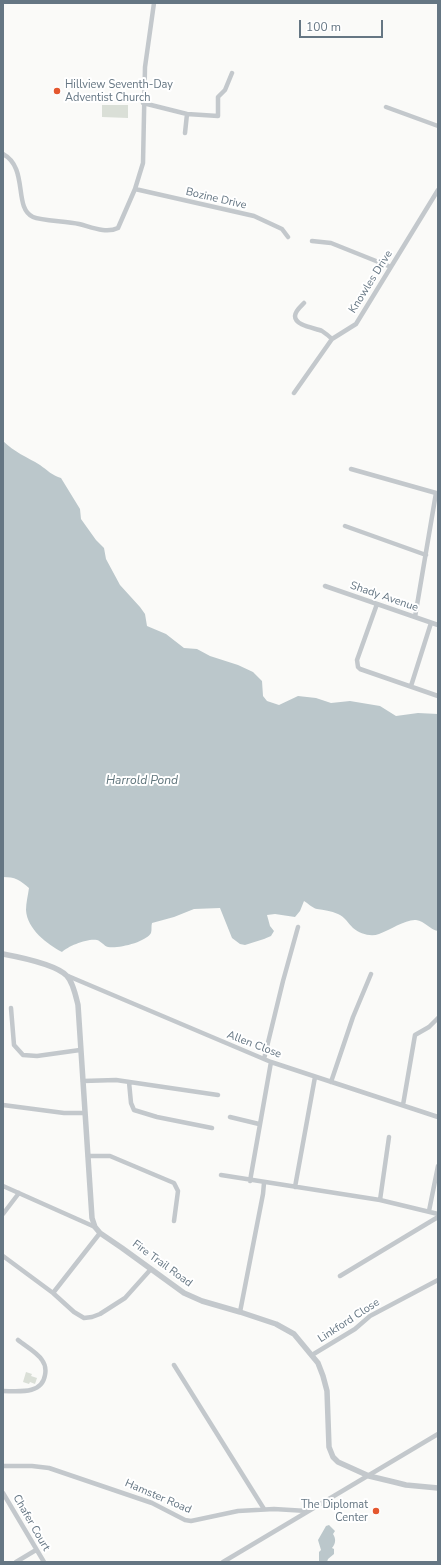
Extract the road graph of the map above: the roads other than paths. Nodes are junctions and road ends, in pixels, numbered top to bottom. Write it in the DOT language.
graph roads {
  1 [pos="154,3"];
  2 [pos="232,73"];
  3 [pos="143,104"];
  4 [pos="386,107"];
  5 [pos="187,114"];
  6 [pos="438,126"];
  7 [pos="185,133"];
  8 [pos="3,154"];
  9 [pos="135,189"];
  10 [pos="438,190"];
  11 [pos="288,237"];
  12 [pos="312,241"];
  13 [pos="391,267"];
  14 [pos="304,303"];
  15 [pos="332,339"];
  16 [pos="294,393"];
  17 [pos="351,468"];
  18 [pos="345,526"];
  19 [pos="426,556"];
  20 [pos="325,586"];
  21 [pos="377,604"];
  22 [pos="415,617"];
  23 [pos="431,623"];
  24 [pos="438,625"];
  25 [pos="411,686"];
  26 [pos="438,696"];
  27 [pos="298,927"];
  28 [pos="3,954"];
  29 [pos="371,974"];
  30 [pos="68,976"];
  31 [pos="11,1008"];
  32 [pos="438,1018"];
  33 [pos="80,1050"];
  34 [pos="264,1060"];
  35 [pos="271,1062"];
  36 [pos="315,1077"];
  37 [pos="83,1081"];
  38 [pos="129,1082"];
  39 [pos="331,1082"];
  40 [pos="218,1095"];
  41 [pos="3,1105"];
  42 [pos="403,1106"];
  43 [pos="84,1113"];
  44 [pos="230,1117"];
  45 [pos="438,1117"];
  46 [pos="260,1124"];
  47 [pos="212,1128"];
  48 [pos="389,1137"];
  49 [pos="88,1156"];
  50 [pos="438,1166"];
  51 [pos="221,1175"];
  52 [pos="250,1181"];
  53 [pos="264,1183"];
  54 [pos="3,1186"];
  55 [pos="296,1188"];
  56 [pos="19,1193"];
  57 [pos="380,1200"];
  58 [pos="429,1211"];
  59 [pos="3,1214"];
  60 [pos="438,1215"];
  61 [pos="174,1220"];
  62 [pos="95,1227"];
  63 [pos="100,1233"];
  64 [pos="3,1256"];
  65 [pos="151,1269"];
  66 [pos="340,1276"];
  67 [pos="438,1280"];
  68 [pos="53,1293"];
  69 [pos="240,1312"];
  70 [pos="18,1340"];
  71 [pos="312,1356"];
  72 [pos="174,1365"];
  73 [pos="3,1391"];
  74 [pos="438,1434"];
  75 [pos="3,1466"];
  76 [pos="369,1476"];
  77 [pos="438,1488"];
  78 [pos="3,1494"];
  79 [pos="264,1509"];
  80 [pos="308,1511"];
  81 [pos="36,1550"];
  82 [pos="16,1562"];
  83 [pos="44,1562"];
  84 [pos="223,1562"];
  1 -- 3 [label="street"];
  2 -- 5 [label="street"];
  3 -- 5 [label="street"];
  3 -- 9 [label="street"];
  4 -- 6 [label="street"];
  5 -- 7 [label="street"];
  8 -- 9 [label="street"];
  9 -- 11 [label="street, Bozine Drive"];
  10 -- 13 [label="street, Knowles Drive"];
  12 -- 13 [label="street"];
  13 -- 15 [label="street, Knowles Drive"];
  14 -- 15 [label="street"];
  15 -- 16 [label="street, Knowles Drive"];
  17 -- 19 [label="street"];
  18 -- 19 [label="street"];
  19 -- 22 [label="street"];
  20 -- 21 [label="street, Shady Avenue"];
  21 -- 22 [label="street, Shady Avenue"];
  21 -- 25 [label="street"];
  22 -- 23 [label="street, Shady Avenue"];
  23 -- 24 [label="street, Shady Avenue"];
  23 -- 25 [label="street"];
  25 -- 26 [label="street"];
  27 -- 34 [label="street"];
  28 -- 30 [label="street"];
  29 -- 39 [label="street"];
  30 -- 33 [label="street, Fire Trail Road"];
  30 -- 34 [label="street, Allen Close"];
  31 -- 33 [label="street"];
  32 -- 42 [label="street"];
  33 -- 37 [label="street, Fire Trail Road"];
  34 -- 35 [label="street, Allen Close"];
  35 -- 36 [label="street, Allen Close"];
  35 -- 46 [label="street"];
  36 -- 39 [label="street, Allen Close"];
  36 -- 55 [label="street"];
  37 -- 38 [label="street"];
  37 -- 43 [label="street, Fire Trail Road"];
  38 -- 40 [label="street"];
  38 -- 47 [label="street"];
  39 -- 42 [label="street, Allen Close"];
  41 -- 43 [label="street"];
  42 -- 45 [label="street, Allen Close"];
  43 -- 49 [label="street, Fire Trail Road"];
  44 -- 46 [label="street"];
  46 -- 52 [label="street"];
  48 -- 57 [label="street"];
  49 -- 61 [label="street"];
  49 -- 62 [label="street, Fire Trail Road"];
  50 -- 58 [label="street"];
  51 -- 52 [label="street"];
  52 -- 53 [label="street"];
  53 -- 55 [label="street"];
  53 -- 69 [label="street"];
  54 -- 56 [label="street"];
  55 -- 57 [label="street"];
  56 -- 59 [label="street"];
  56 -- 62 [label="street"];
  57 -- 58 [label="street"];
  58 -- 60 [label="street"];
  60 -- 66 [label="street"];
  62 -- 63 [label="street, Fire Trail Road"];
  63 -- 65 [label="street, Fire Trail Road"];
  63 -- 68 [label="street"];
  64 -- 68 [label="street"];
  65 -- 68 [label="street"];
  65 -- 69 [label="street, Fire Trail Road"];
  67 -- 71 [label="street, Linkford Close"];
  69 -- 71 [label="street, Fire Trail Road"];
  70 -- 73 [label="street"];
  71 -- 76 [label="street, Fire Trail Road"];
  72 -- 79 [label="street"];
  74 -- 76 [label="street"];
  75 -- 79 [label="street, Hamster Road"];
  76 -- 77 [label="street, Fire Trail Road"];
  76 -- 80 [label="street"];
  78 -- 81 [label="street, Chafer Court"];
  79 -- 80 [label="street, Hamster Road"];
  80 -- 84 [label="street"];
  81 -- 82 [label="street"];
  81 -- 83 [label="street, Chafer Court"];
}
